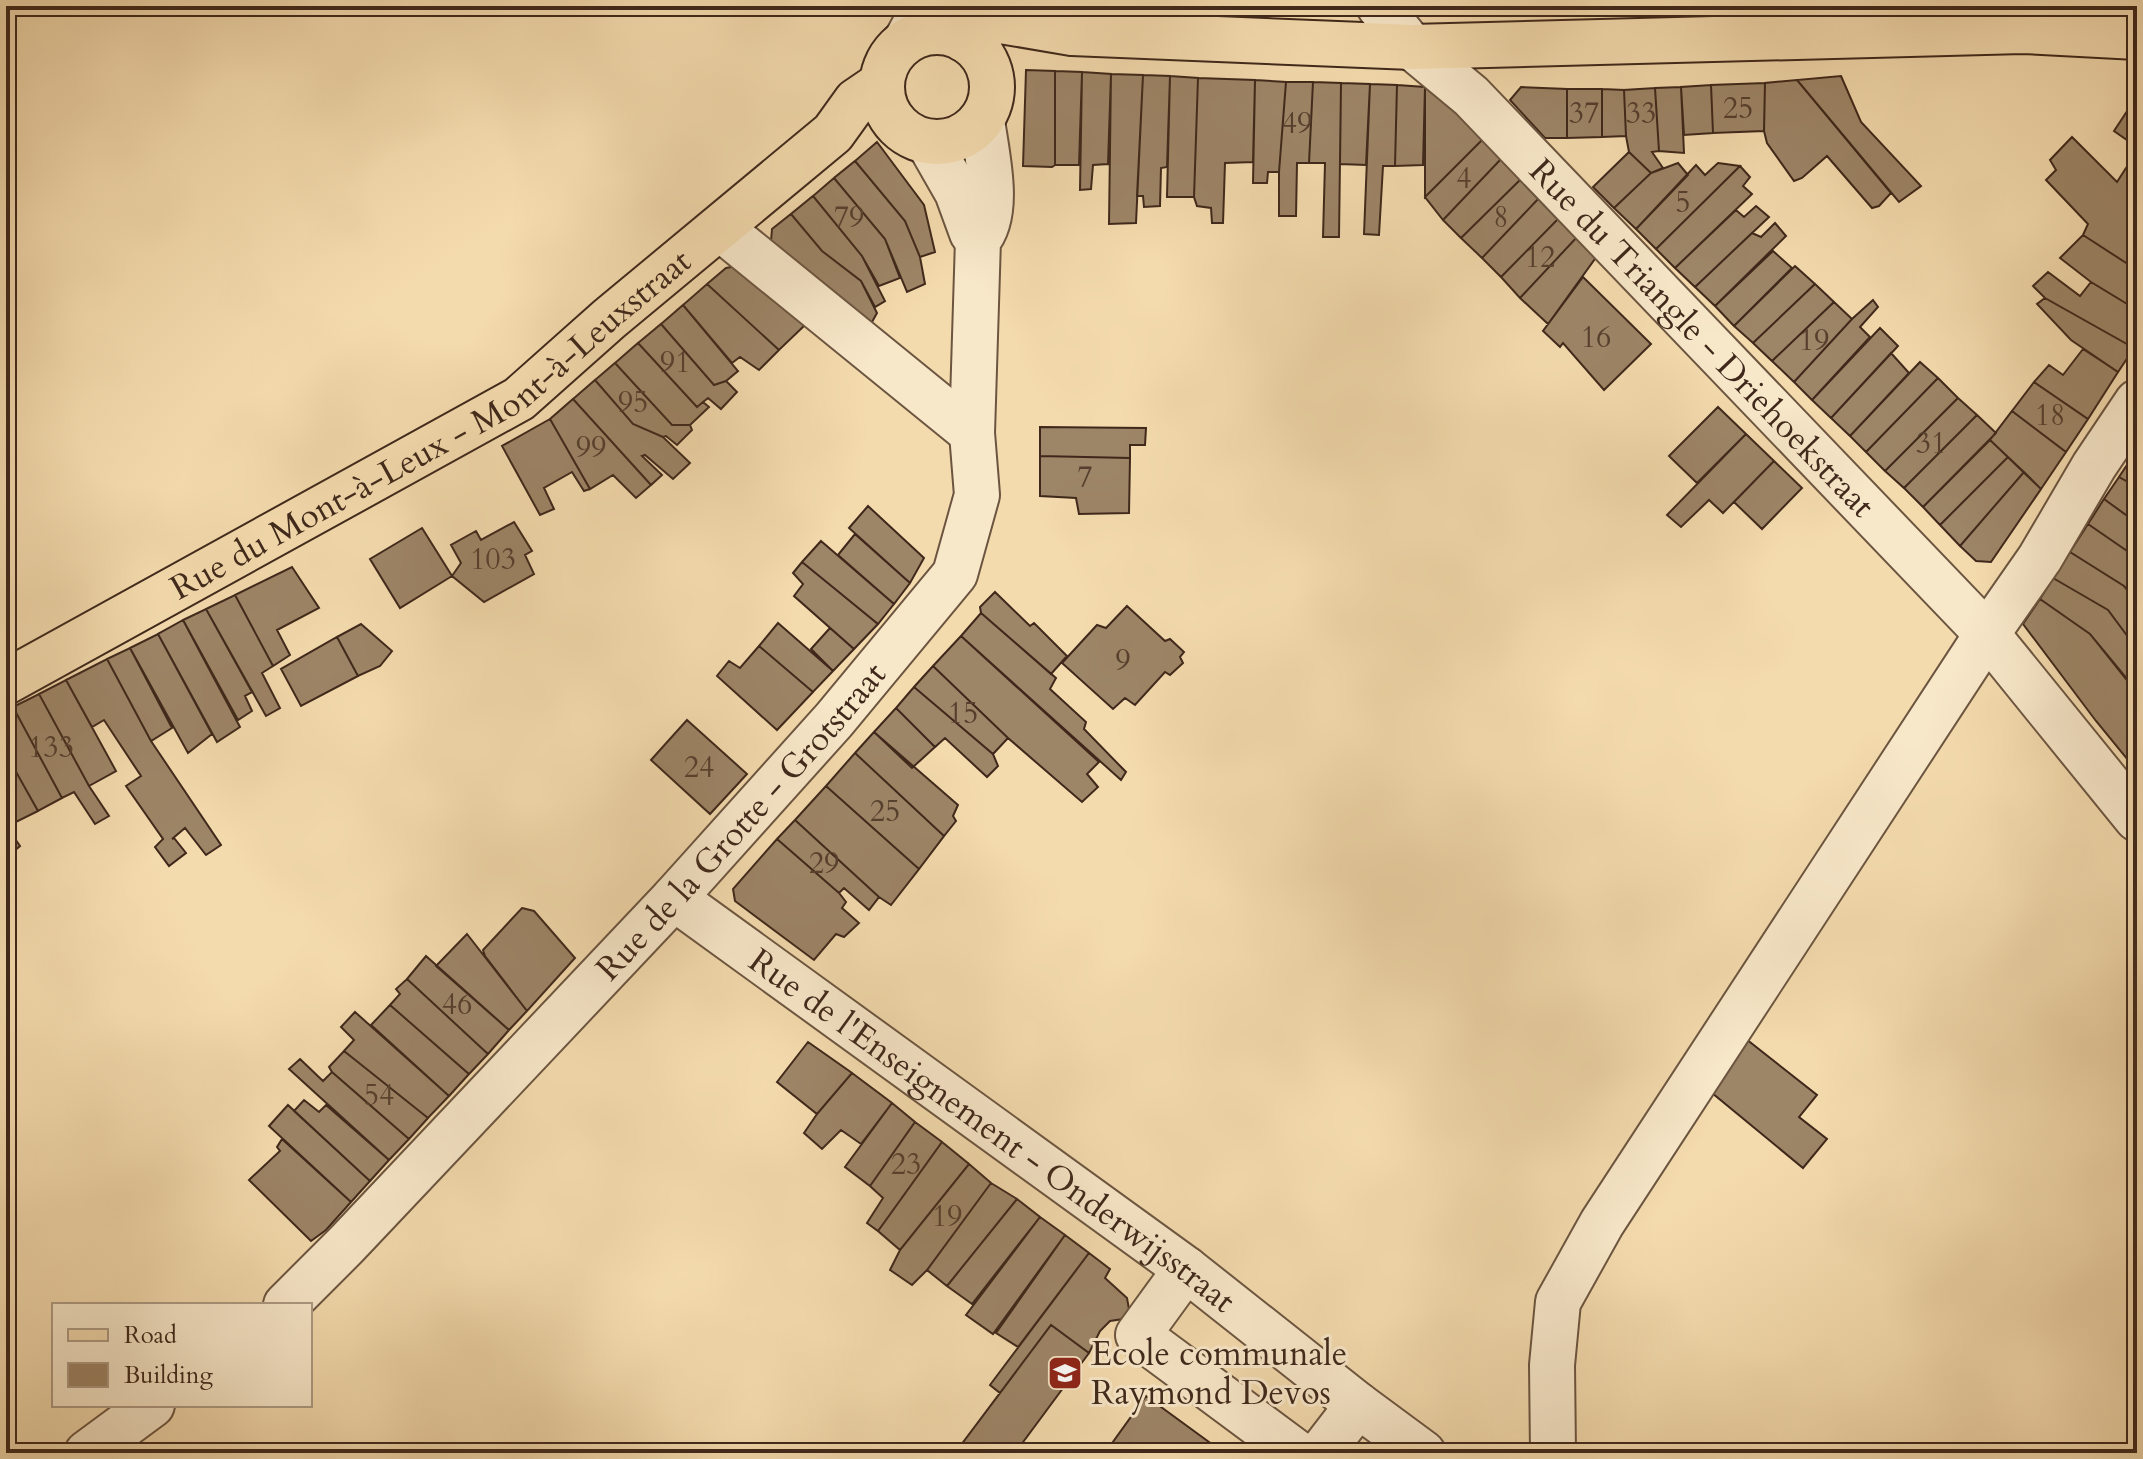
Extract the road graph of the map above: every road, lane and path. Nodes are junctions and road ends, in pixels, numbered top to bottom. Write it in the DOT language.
graph roads {
  1 [pos="1379,6"];
  2 [pos="916,23"];
  3 [pos="2137,37"];
  4 [pos="972,38"];
  5 [pos="1412,47"];
  6 [pos="881,84"];
  7 [pos="982,120"];
  8 [pos="833,133"];
  9 [pos="912,134"];
  10 [pos="720,228"];
  11 [pos="978,240"];
  12 [pos="2137,402"];
  13 [pos="972,433"];
  14 [pos="1987,634"];
  15 [pos="6,682"];
  16 [pos="2137,819"];
  17 [pos="674,898"];
  18 [pos="1186,1269"];
  19 [pos="288,1303"];
  20 [pos="1358,1405"];
  21 [pos="149,1407"];
  22 [pos="87,1453"];
  23 [pos="1297,1453"];
  24 [pos="1321,1453"];
  25 [pos="1423,1453"];
  26 [pos="1553,1453"];
  1 -- 5 [label="street, Rue du Triangle - Driehoekstraat"];
  2 -- 4 [label="main road, Rue du Mont-à-Leux - Mont-à-Leuxstraat"];
  2 -- 6 [label="main road, Rue du Mont-à-Leux - Mont-à-Leuxstraat"];
  3 -- 5 [label="main road"];
  4 -- 5 [label="main road"];
  4 -- 7 [label="main road"];
  5 -- 14 [label="street, Rue du Triangle - Driehoekstraat"];
  6 -- 8 [label="main road, Rue du Mont-à-Leux - Mont-à-Leuxstraat"];
  6 -- 9 [label="main road"];
  7 -- 9 [label="main road"];
  7 -- 11 [label="street, Rue de la Grotte - Grotstraat"];
  8 -- 9 [label="main road"];
  8 -- 10 [label="main road, Rue du Mont-à-Leux - Mont-à-Leuxstraat"];
  9 -- 11 [label="street, Rue de la Grotte - Grotstraat"];
  10 -- 13 [label="street"];
  10 -- 15 [label="main road, Rue du Mont-à-Leux - Mont-à-Leuxstraat"];
  11 -- 13 [label="street, Rue de la Grotte - Grotstraat"];
  12 -- 14 [label="street"];
  13 -- 17 [label="street, Rue de la Grotte - Grotstraat"];
  14 -- 16 [label="street, Rue du Triangle - Driehoekstraat"];
  14 -- 26 [label="street"];
  17 -- 18 [label="street, Rue de l'Enseignement - Onderwijsstraat"];
  17 -- 19 [label="street, Rue de la Grotte - Grotstraat"];
  18 -- 20 [label="street, Rue de l'Enseignement - Onderwijsstraat"];
  18 -- 23 [label="street"];
  20 -- 24 [label="street"];
  20 -- 25 [label="street, Rue de l'Enseignement - Onderwijsstraat"];
  21 -- 22 [label="street"];
}
